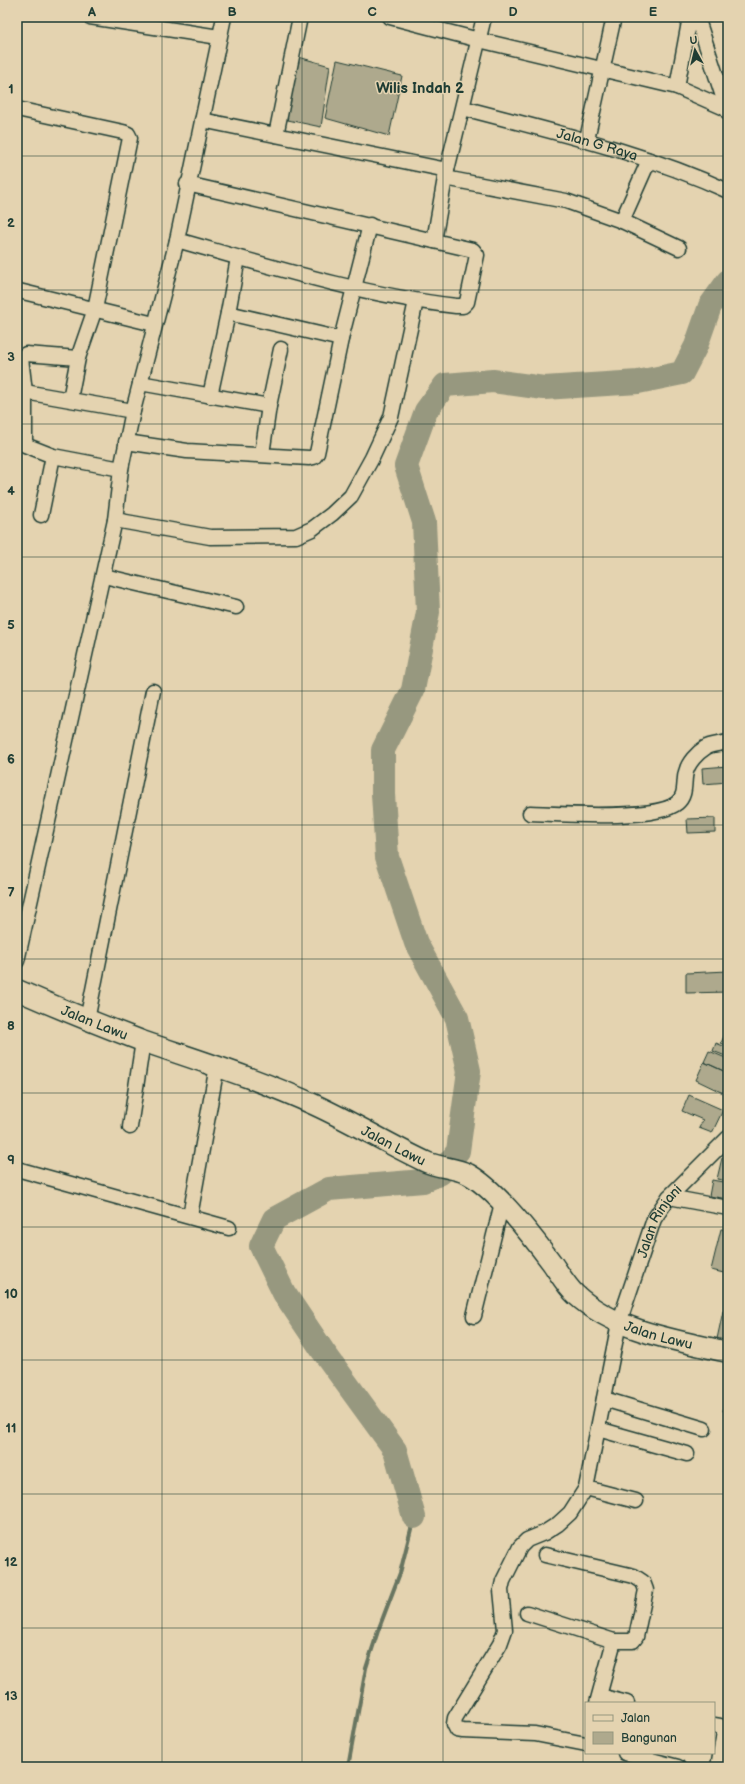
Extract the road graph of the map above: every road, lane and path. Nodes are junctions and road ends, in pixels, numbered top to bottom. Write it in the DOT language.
graph roads {
  1 [pos="90,17"];
  2 [pos="224,17"];
  3 [pos="300,17"];
  4 [pos="390,17"];
  5 [pos="484,17"];
  6 [pos="614,17"];
  7 [pos="690,17"];
  8 [pos="697,17"];
  9 [pos="157,22"];
  10 [pos="219,37"];
  11 [pos="479,40"];
  12 [pos="603,70"];
  13 [pos="677,87"];
  14 [pos="463,108"];
  15 [pos="17,109"];
  16 [pos="728,111"];
  17 [pos="202,120"];
  18 [pos="276,134"];
  19 [pos="587,140"];
  20 [pos="649,160"];
  21 [pos="446,174"];
  22 [pos="187,184"];
  23 [pos="728,191"];
  24 [pos="622,221"];
  25 [pos="370,225"];
  26 [pos="176,240"];
  27 [pos="434,241"];
  28 [pos="679,248"];
  29 [pos="238,258"];
  30 [pos="354,288"];
  31 [pos="19,292"];
  32 [pos="416,301"];
  33 [pos="95,309"];
  34 [pos="228,313"];
  35 [pos="154,324"];
  36 [pos="341,340"];
  37 [pos="281,349"];
  38 [pos="78,358"];
  39 [pos="140,383"];
  40 [pos="24,392"];
  41 [pos="210,396"];
  42 [pos="70,399"];
  43 [pos="269,406"];
  44 [pos="133,411"];
  45 [pos="126,442"];
  46 [pos="262,454"];
  47 [pos="53,456"];
  48 [pos="121,469"];
  49 [pos="41,515"];
  50 [pos="115,520"];
  51 [pos="104,576"];
  52 [pos="236,607"];
  53 [pos="153,691"];
  54 [pos="728,742"];
  55 [pos="530,813"];
  56 [pos="17,960"];
  57 [pos="17,990"];
  58 [pos="87,1020"];
  59 [pos="143,1041"];
  60 [pos="217,1066"];
  61 [pos="130,1127"];
  62 [pos="728,1138"];
  63 [pos="17,1169"];
  64 [pos="669,1197"];
  65 [pos="502,1203"];
  66 [pos="728,1208"];
  67 [pos="190,1216"];
  68 [pos="229,1228"];
  69 [pos="474,1316"];
  70 [pos="619,1323"];
  71 [pos="728,1352"];
  72 [pos="604,1399"];
  73 [pos="704,1429"];
  74 [pos="598,1430"];
  75 [pos="687,1454"];
  76 [pos="586,1488"];
  77 [pos="636,1501"];
  78 [pos="544,1555"];
  79 [pos="527,1613"];
  80 [pos="614,1641"];
  81 [pos="598,1700"];
  82 [pos="617,1702"];
  83 [pos="715,1725"];
  84 [pos="585,1743"];
  85 [pos="629,1754"];
  86 [pos="678,1767"];
  87 [pos="718,1767"];
  1 -- 9 [label="street"];
  2 -- 10 [label="street"];
  3 -- 18 [label="street"];
  4 -- 11 [label="street"];
  5 -- 11 [label="street"];
  6 -- 12 [label="street"];
  7 -- 13 [label="street"];
  8 -- 16 [label="street"];
  9 -- 10 [label="street"];
  10 -- 17 [label="street"];
  11 -- 12 [label="street"];
  11 -- 14 [label="street"];
  12 -- 13 [label="street"];
  12 -- 19 [label="street"];
  13 -- 16 [label="street"];
  14 -- 19 [label="street, Jalan G Raya"];
  14 -- 21 [label="street"];
  15 -- 33 [label="street"];
  17 -- 18 [label="street"];
  17 -- 22 [label="street"];
  18 -- 21 [label="street"];
  19 -- 20 [label="street, Jalan G Raya"];
  20 -- 23 [label="street, Jalan G Raya"];
  20 -- 24 [label="street"];
  21 -- 24 [label="street"];
  21 -- 27 [label="street"];
  22 -- 25 [label="street"];
  22 -- 26 [label="street"];
  24 -- 28 [label="street"];
  25 -- 27 [label="street"];
  25 -- 30 [label="street"];
  26 -- 29 [label="street"];
  26 -- 35 [label="street"];
  27 -- 32 [label="street"];
  29 -- 30 [label="street"];
  29 -- 34 [label="street"];
  30 -- 32 [label="street"];
  30 -- 36 [label="street"];
  31 -- 33 [label="street"];
  32 -- 50 [label="street"];
  33 -- 35 [label="street"];
  33 -- 38 [label="street"];
  34 -- 36 [label="street"];
  34 -- 41 [label="street"];
  35 -- 39 [label="street"];
  36 -- 46 [label="street"];
  37 -- 43 [label="street"];
  38 -- 40 [label="street"];
  38 -- 42 [label="street"];
  39 -- 41 [label="street"];
  39 -- 44 [label="street"];
  40 -- 42 [label="street"];
  40 -- 47 [label="street"];
  41 -- 43 [label="street"];
  42 -- 44 [label="street"];
  43 -- 46 [label="street"];
  44 -- 45 [label="street"];
  45 -- 46 [label="street"];
  45 -- 48 [label="street"];
  47 -- 48 [label="street"];
  47 -- 49 [label="street"];
  48 -- 50 [label="street"];
  50 -- 51 [label="street"];
  51 -- 52 [label="street"];
  51 -- 56 [label="street"];
  53 -- 58 [label="street"];
  54 -- 55 [label="street"];
  57 -- 58 [label="street, Jalan Lawu"];
  58 -- 59 [label="street, Jalan Lawu"];
  59 -- 60 [label="street, Jalan Lawu"];
  59 -- 61 [label="street"];
  60 -- 65 [label="street, Jalan Lawu"];
  60 -- 67 [label="street"];
  62 -- 64 [label="street, Jalan Rinjani"];
  63 -- 67 [label="street"];
  64 -- 66 [label="street"];
  64 -- 70 [label="street, Jalan Rinjani"];
  65 -- 69 [label="street"];
  65 -- 70 [label="street, Jalan Lawu"];
  67 -- 68 [label="street"];
  70 -- 71 [label="street, Jalan Lawu"];
  70 -- 72 [label="street, Jalan Rinjani"];
  72 -- 73 [label="street"];
  72 -- 74 [label="street, Jalan Rinjani"];
  74 -- 75 [label="street"];
  74 -- 76 [label="street, Jalan Rinjani"];
  76 -- 77 [label="street"];
  76 -- 84 [label="street"];
  78 -- 80 [label="street"];
  79 -- 80 [label="street"];
  80 -- 81 [label="street"];
  81 -- 82 [label="street"];
  83 -- 87 [label="street"];
  85 -- 86 [label="street"];
}
